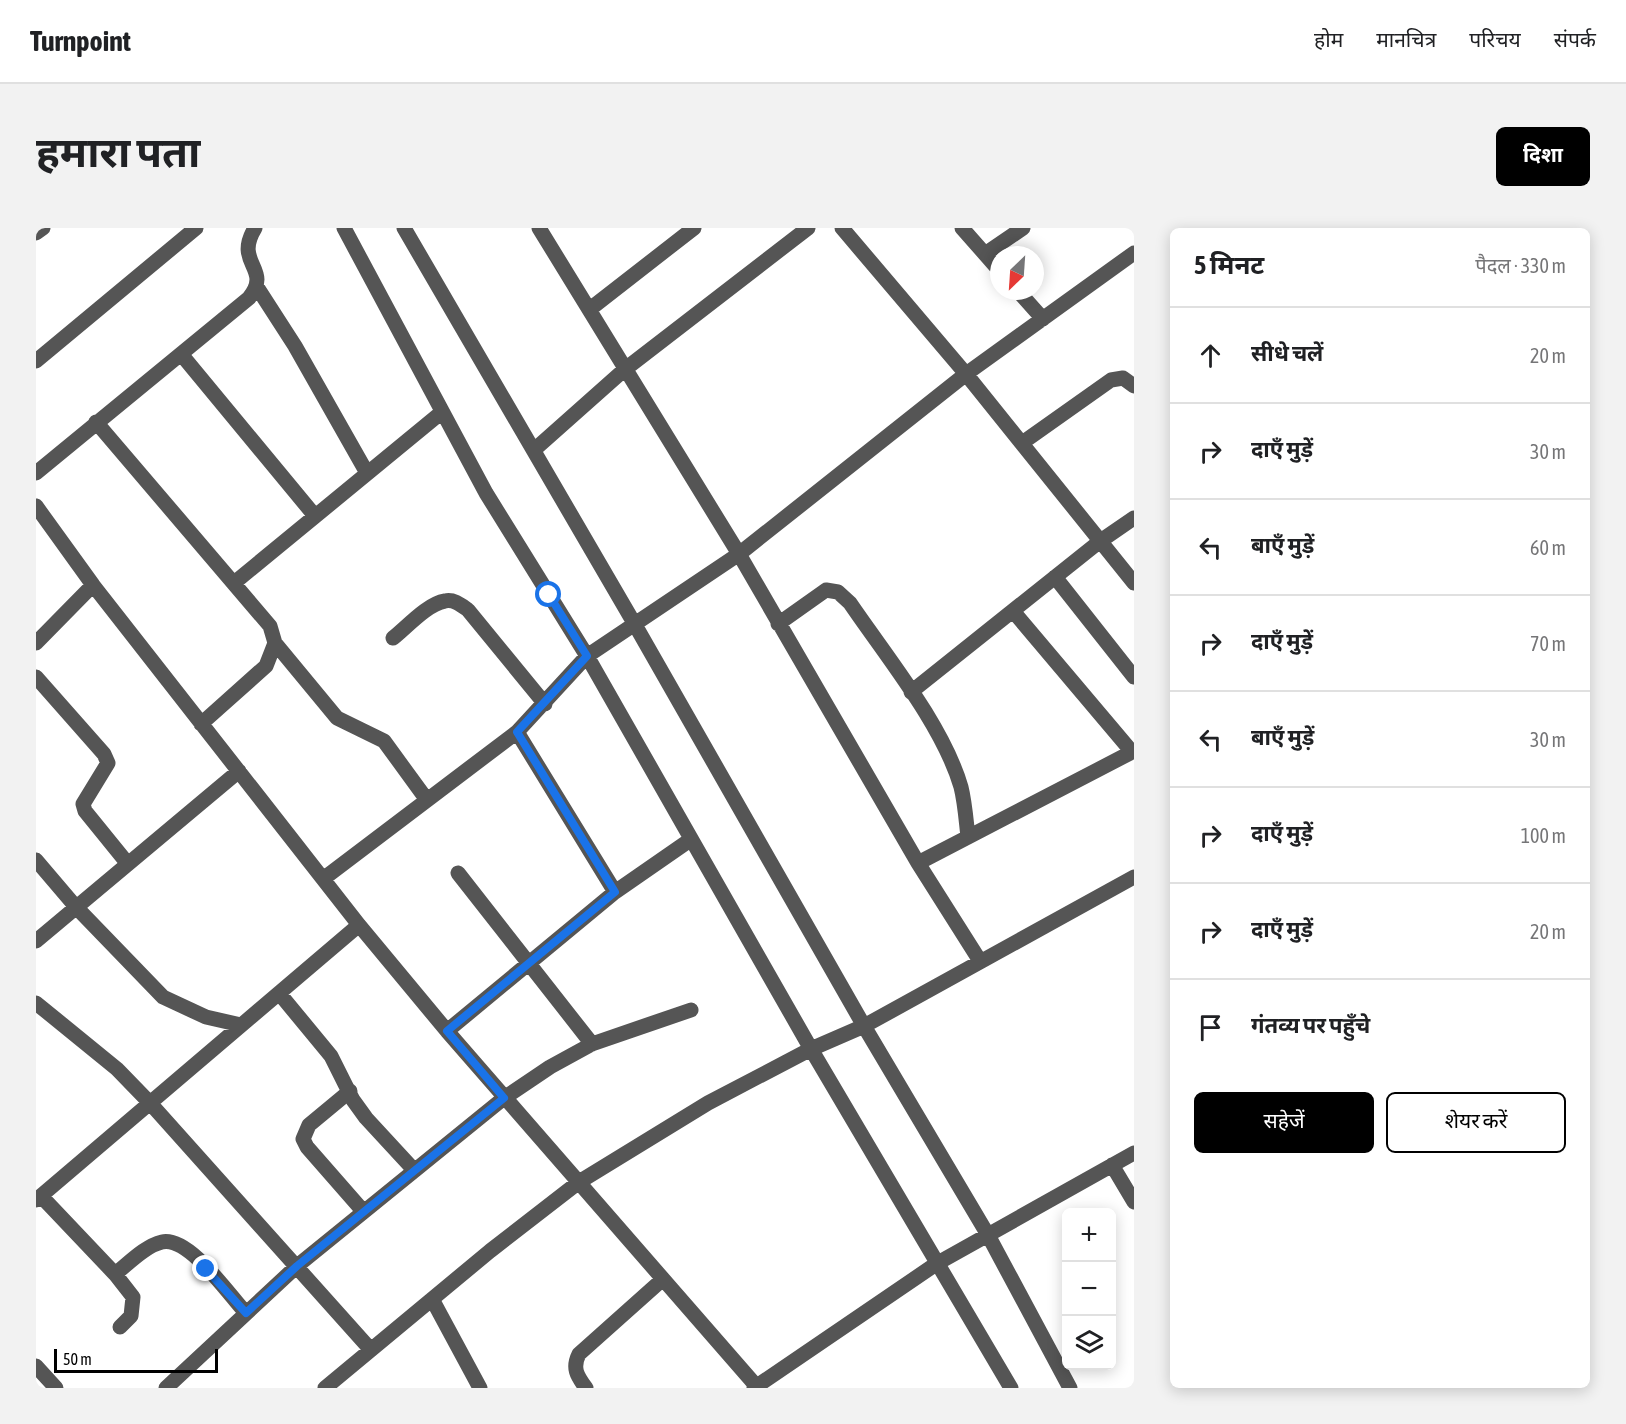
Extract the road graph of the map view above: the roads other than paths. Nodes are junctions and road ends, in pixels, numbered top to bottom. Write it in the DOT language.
graph roads {
  1 [pos="43,228"];
  2 [pos="196,228"];
  3 [pos="255,228"];
  4 [pos="344,228"];
  5 [pos="404,228"];
  6 [pos="539,228"];
  7 [pos="694,228"];
  8 [pos="808,228"];
  9 [pos="842,228"];
  10 [pos="962,228"];
  11 [pos="1023,228"];
  12 [pos="36,234"];
  13 [pos="985,254"];
  14 [pos="1132,259"];
  15 [pos="990,260"];
  16 [pos="257,287"];
  17 [pos="1026,300"];
  18 [pos="590,309"];
  19 [pos="1043,319"];
  20 [pos="182,354"];
  21 [pos="36,362"];
  22 [pos="624,370"];
  23 [pos="966,374"];
  24 [pos="1134,386"];
  25 [pos="442,412"];
  26 [pos="96,423"];
  27 [pos="1022,443"];
  28 [pos="534,450"];
  29 [pos="36,473"];
  30 [pos="367,473"];
  31 [pos="36,506"];
  32 [pos="315,516"];
  33 [pos="1134,518"];
  34 [pos="1100,542"];
  35 [pos="739,554"];
  36 [pos="1055,577"];
  37 [pos="234,583"];
  38 [pos="1134,583"];
  39 [pos="93,585"];
  40 [pos="1013,611"];
  41 [pos="634,622"];
  42 [pos="778,624"];
  43 [pos="393,638"];
  44 [pos="36,643"];
  45 [pos="275,643"];
  46 [pos="587,656"];
  47 [pos="36,677"];
  48 [pos="1134,677"];
  49 [pos="911,692"];
  50 [pos="545,705"];
  51 [pos="201,724"];
  52 [pos="517,732"];
  53 [pos="1133,751"];
  54 [pos="238,771"];
  55 [pos="427,800"];
  56 [pos="968,837"];
  57 [pos="690,840"];
  58 [pos="36,860"];
  59 [pos="918,863"];
  60 [pos="128,864"];
  61 [pos="458,873"];
  62 [pos="1134,877"];
  63 [pos="323,879"];
  64 [pos="615,892"];
  65 [pos="76,907"];
  66 [pos="359,925"];
  67 [pos="36,941"];
  68 [pos="980,961"];
  69 [pos="529,962"];
  70 [pos="279,993"];
  71 [pos="36,1003"];
  72 [pos="691,1010"];
  73 [pos="241,1025"];
  74 [pos="864,1026"];
  75 [pos="447,1031"];
  76 [pos="592,1044"];
  77 [pos="811,1049"];
  78 [pos="350,1091"];
  79 [pos="504,1098"];
  80 [pos="150,1102"];
  81 [pos="1134,1153"];
  82 [pos="1112,1165"];
  83 [pos="414,1170"];
  84 [pos="579,1182"];
  85 [pos="39,1198"];
  86 [pos="1134,1202"];
  87 [pos="363,1211"];
  88 [pos="988,1234"];
  89 [pos="936,1264"];
  90 [pos="297,1266"];
  91 [pos="115,1274"];
  92 [pos="663,1280"];
  93 [pos="432,1299"];
  94 [pos="246,1313"];
  95 [pos="120,1327"];
  96 [pos="371,1350"];
  97 [pos="36,1366"];
  98 [pos="756,1387"];
  99 [pos="56,1388"];
  100 [pos="166,1388"];
  101 [pos="325,1388"];
  102 [pos="480,1388"];
  103 [pos="586,1388"];
  104 [pos="1011,1388"];
  105 [pos="1070,1388"];
  1 -- 12 [label="street"];
  2 -- 21 [label="street"];
  3 -- 16 [label="street"];
  4 -- 25 [label="street"];
  5 -- 28 [label="street"];
  6 -- 18 [label="street"];
  7 -- 18 [label="street"];
  8 -- 22 [label="street"];
  9 -- 23 [label="street"];
  10 -- 13 [label="street"];
  11 -- 13 [label="street"];
  13 -- 15 [label="street"];
  14 -- 19 [label="street"];
  16 -- 20 [label="street"];
  16 -- 30 [label="street"];
  17 -- 19 [label="street"];
  18 -- 22 [label="street"];
  19 -- 23 [label="street"];
  20 -- 26 [label="street"];
  20 -- 32 [label="street"];
  22 -- 28 [label="street"];
  22 -- 35 [label="street"];
  23 -- 27 [label="street"];
  23 -- 35 [label="street"];
  24 -- 27 [label="street"];
  25 -- 30 [label="street"];
  25 -- 46 [label="street"];
  26 -- 29 [label="street"];
  26 -- 37 [label="street"];
  27 -- 34 [label="street"];
  28 -- 41 [label="street"];
  30 -- 32 [label="street"];
  31 -- 39 [label="street"];
  32 -- 37 [label="street"];
  33 -- 34 [label="street"];
  34 -- 36 [label="street"];
  34 -- 38 [label="street"];
  35 -- 41 [label="street"];
  35 -- 42 [label="street"];
  36 -- 40 [label="street"];
  36 -- 48 [label="street"];
  37 -- 45 [label="street"];
  39 -- 44 [label="street"];
  39 -- 51 [label="street"];
  40 -- 49 [label="street"];
  40 -- 53 [label="street"];
  41 -- 46 [label="street"];
  41 -- 74 [label="street"];
  42 -- 49 [label="street"];
  42 -- 59 [label="street"];
  43 -- 50 [label="street"];
  45 -- 51 [label="street"];
  45 -- 55 [label="street"];
  46 -- 50 [label="street"];
  46 -- 57 [label="street"];
  47 -- 60 [label="street"];
  49 -- 56 [label="street"];
  50 -- 52 [label="street"];
  51 -- 54 [label="street"];
  52 -- 55 [label="street"];
  52 -- 64 [label="street"];
  53 -- 56 [label="street"];
  54 -- 60 [label="street"];
  54 -- 63 [label="street"];
  55 -- 63 [label="street"];
  56 -- 59 [label="street"];
  57 -- 64 [label="street"];
  57 -- 77 [label="street"];
  58 -- 65 [label="street"];
  59 -- 68 [label="street"];
  60 -- 65 [label="street"];
  61 -- 69 [label="street"];
  62 -- 68 [label="street"];
  63 -- 66 [label="street"];
  64 -- 69 [label="street"];
  65 -- 67 [label="street"];
  65 -- 73 [label="street"];
  66 -- 70 [label="street"];
  66 -- 75 [label="street"];
  68 -- 74 [label="street"];
  69 -- 75 [label="street"];
  69 -- 76 [label="street"];
  70 -- 73 [label="street"];
  70 -- 78 [label="street"];
  71 -- 80 [label="street"];
  72 -- 76 [label="street"];
  73 -- 80 [label="street"];
  74 -- 77 [label="street"];
  74 -- 88 [label="street"];
  75 -- 79 [label="street"];
  76 -- 79 [label="street"];
  77 -- 84 [label="street"];
  77 -- 89 [label="street"];
  78 -- 83 [label="street"];
  78 -- 87 [label="street"];
  79 -- 83 [label="street"];
  79 -- 84 [label="street"];
  80 -- 85 [label="street"];
  80 -- 90 [label="street"];
  81 -- 82 [label="street"];
  82 -- 86 [label="street"];
  82 -- 88 [label="street"];
  83 -- 87 [label="street"];
  84 -- 92 [label="street"];
  84 -- 93 [label="street"];
  85 -- 91 [label="street"];
  87 -- 90 [label="street"];
  88 -- 89 [label="street"];
  88 -- 105 [label="street"];
  89 -- 98 [label="street"];
  89 -- 104 [label="street"];
  90 -- 94 [label="street"];
  90 -- 96 [label="street"];
  91 -- 94 [label="street"];
  91 -- 95 [label="street"];
  92 -- 98 [label="street"];
  92 -- 103 [label="street"];
  93 -- 96 [label="street"];
  93 -- 102 [label="street"];
  94 -- 100 [label="street"];
  96 -- 101 [label="street"];
  97 -- 99 [label="street"];
}
